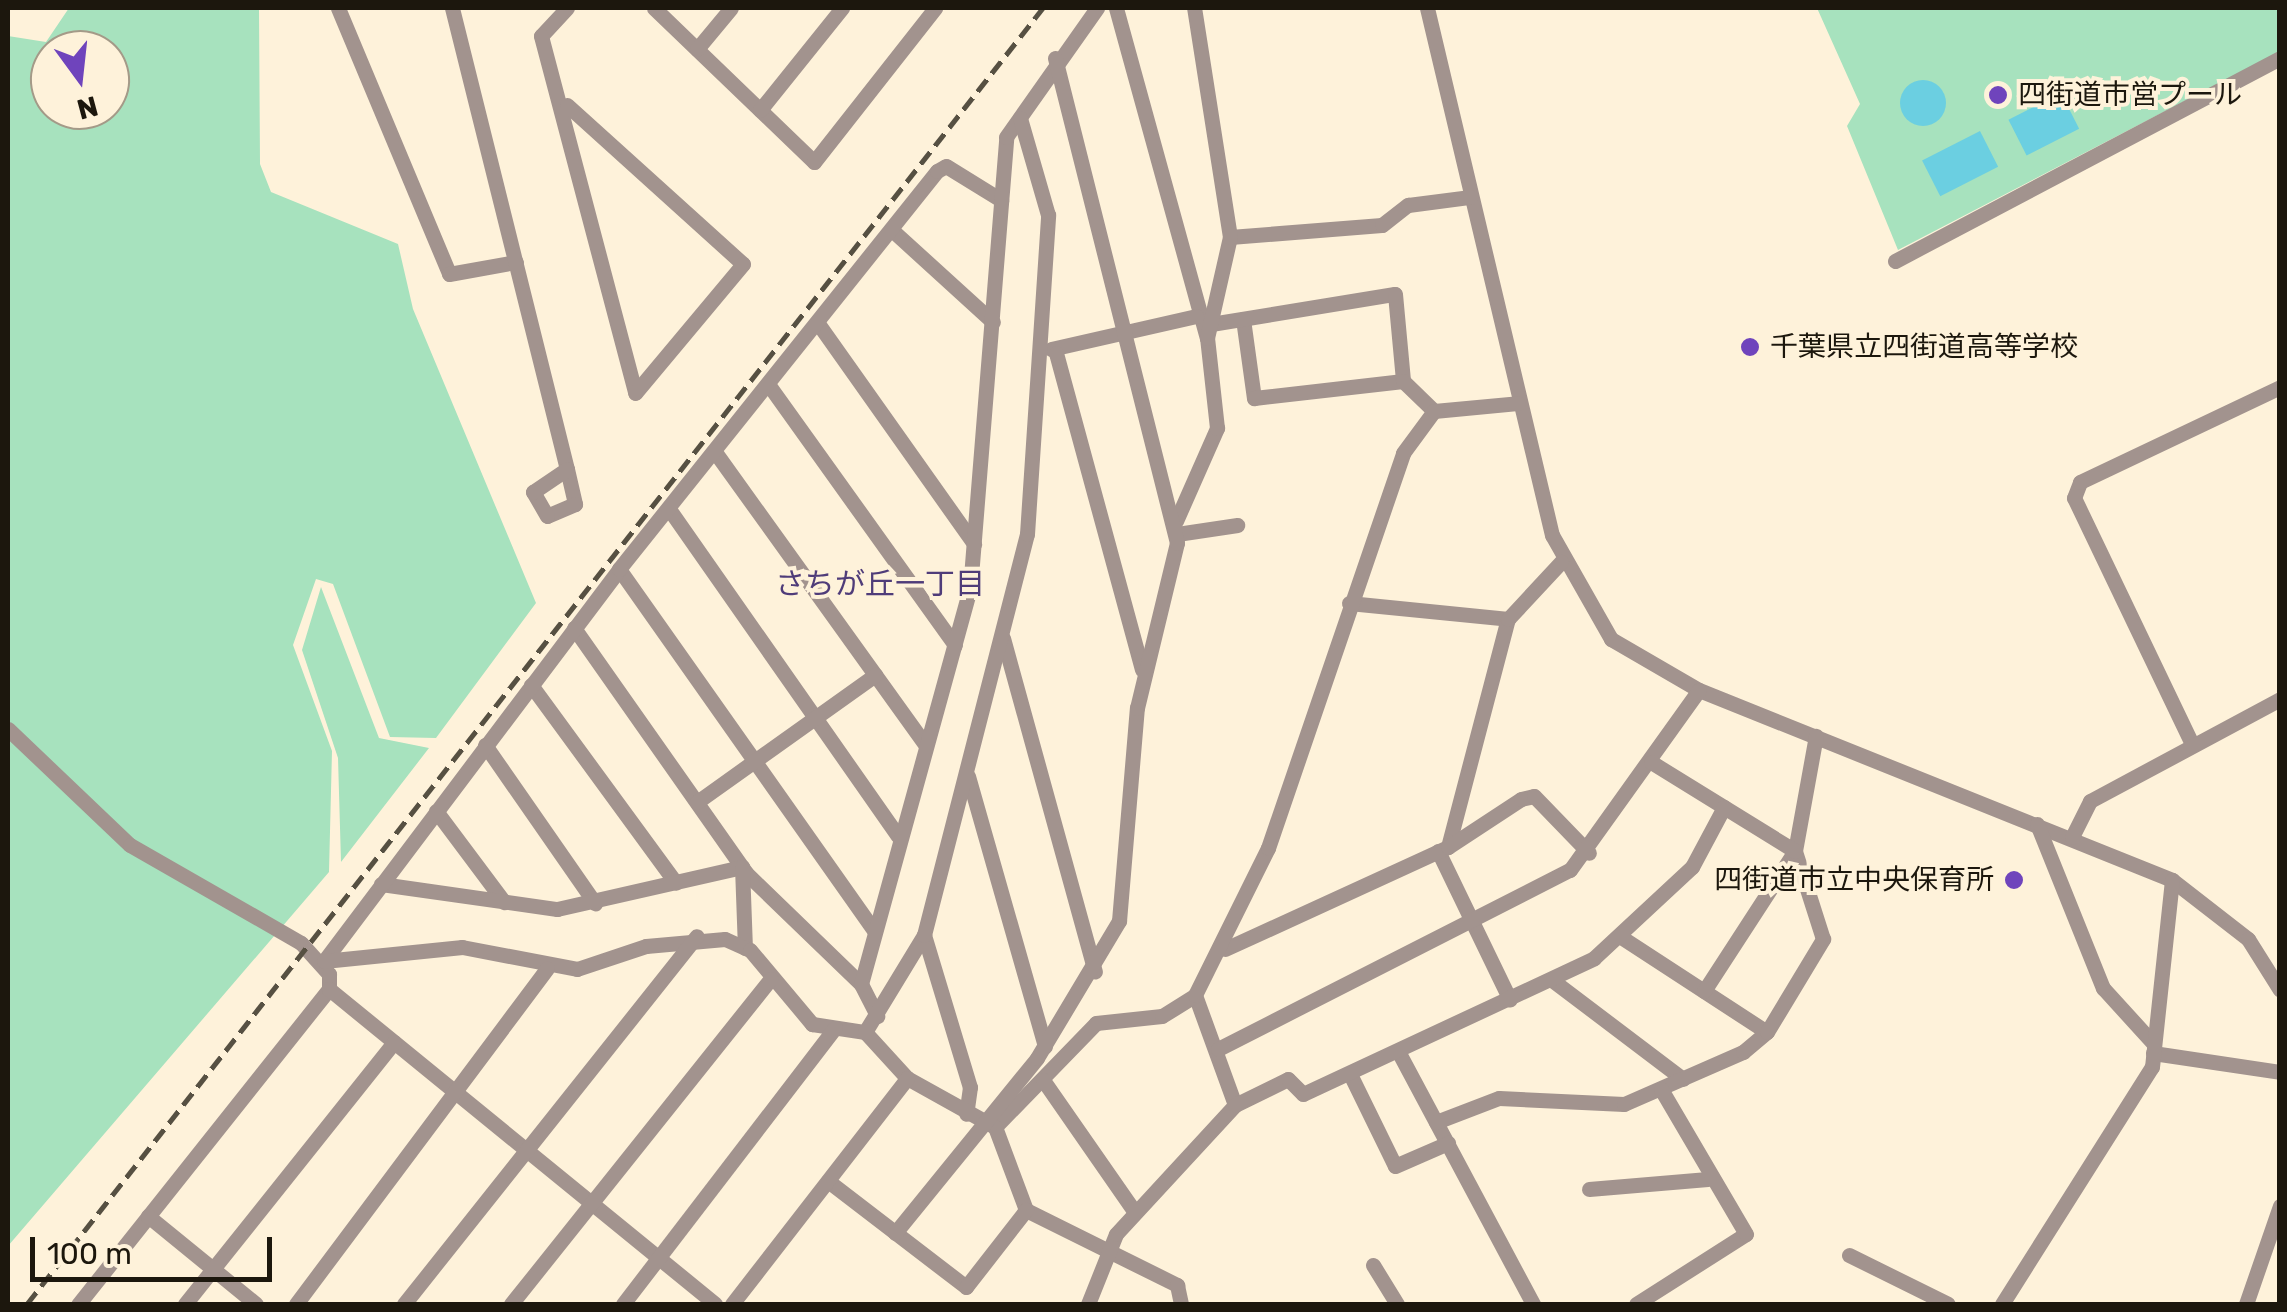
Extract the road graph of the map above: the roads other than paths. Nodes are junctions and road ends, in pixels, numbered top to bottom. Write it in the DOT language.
graph roads {
  1 [pos="338,8"];
  2 [pos="452,8"];
  3 [pos="567,8"];
  4 [pos="654,8"];
  5 [pos="730,8"];
  6 [pos="842,8"];
  7 [pos="934,8"];
  8 [pos="1097,8"];
  9 [pos="1116,8"];
  10 [pos="1194,8"];
  11 [pos="1427,8"];
  12 [pos="697,50"];
  13 [pos="1055,58"];
  14 [pos="2280,58"];
  15 [pos="566,104"];
  16 [pos="760,110"];
  17 [pos="1020,118"];
  18 [pos="1470,198"];
  19 [pos="1001,200"];
  20 [pos="893,231"];
  21 [pos="1230,237"];
  22 [pos="1894,261"];
  23 [pos="516,262"];
  24 [pos="1243,319"];
  25 [pos="817,322"];
  26 [pos="993,322"];
  27 [pos="1205,326"];
  28 [pos="1125,335"];
  29 [pos="1040,338"];
  30 [pos="1056,353"];
  31 [pos="1403,382"];
  32 [pos="768,384"];
  33 [pos="2280,387"];
  34 [pos="1518,403"];
  35 [pos="1434,412"];
  36 [pos="715,452"];
  37 [pos="567,469"];
  38 [pos="668,509"];
  39 [pos="1237,525"];
  40 [pos="1177,528"];
  41 [pos="974,544"];
  42 [pos="1561,562"];
  43 [pos="619,569"];
  44 [pos="1349,603"];
  45 [pos="1508,619"];
  46 [pos="574,628"];
  47 [pos="1002,635"];
  48 [pos="956,644"];
  49 [pos="1143,674"];
  50 [pos="875,675"];
  51 [pos="531,685"];
  52 [pos="1699,690"];
  53 [pos="2280,699"];
  54 [pos="815,718"];
  55 [pos="8,730"];
  56 [pos="1816,736"];
  57 [pos="925,744"];
  58 [pos="2192,744"];
  59 [pos="485,745"];
  60 [pos="754,760"];
  61 [pos="1651,762"];
  62 [pos="966,772"];
  63 [pos="696,802"];
  64 [pos="1724,807"];
  65 [pos="436,811"];
  66 [pos="2036,824"];
  67 [pos="898,836"];
  68 [pos="2072,837"];
  69 [pos="1443,849"];
  70 [pos="1795,851"];
  71 [pos="1589,853"];
  72 [pos="742,867"];
  73 [pos="2172,880"];
  74 [pos="676,883"];
  75 [pos="381,884"];
  76 [pos="504,902"];
  77 [pos="596,902"];
  78 [pos="1474,925"];
  79 [pos="874,930"];
  80 [pos="924,935"];
  81 [pos="698,936"];
  82 [pos="1621,937"];
  83 [pos="746,948"];
  84 [pos="1226,948"];
  85 [pos="324,960"];
  86 [pos="547,969"];
  87 [pos="1095,972"];
  88 [pos="770,978"];
  89 [pos="1552,980"];
  90 [pos="860,984"];
  91 [pos="329,989"];
  92 [pos="2280,990"];
  93 [pos="1704,991"];
  94 [pos="1195,995"];
  95 [pos="1510,1000"];
  96 [pos="876,1016"];
  97 [pos="835,1028"];
  98 [pos="865,1032"];
  99 [pos="1767,1032"];
  100 [pos="394,1042"];
  101 [pos="1045,1046"];
  102 [pos="2153,1048"];
  103 [pos="1218,1049"];
  104 [pos="1399,1053"];
  105 [pos="2280,1072"];
  106 [pos="1350,1074"];
  107 [pos="908,1078"];
  108 [pos="1684,1078"];
  109 [pos="1043,1080"];
  110 [pos="1661,1089"];
  111 [pos="458,1094"];
  112 [pos="1235,1105"];
  113 [pos="966,1114"];
  114 [pos="1436,1122"];
  115 [pos="988,1125"];
  116 [pos="1448,1143"];
  117 [pos="525,1149"];
  118 [pos="1708,1179"];
  119 [pos="828,1181"];
  120 [pos="1589,1188"];
  121 [pos="591,1203"];
  122 [pos="2280,1206"];
  123 [pos="1026,1210"];
  124 [pos="1134,1211"];
  125 [pos="148,1216"];
  126 [pos="895,1232"];
  127 [pos="1106,1252"];
  128 [pos="1848,1256"];
  129 [pos="660,1259"];
  130 [pos="1373,1265"];
  131 [pos="213,1270"];
  132 [pos="78,1304"];
  133 [pos="185,1304"];
  134 [pos="256,1304"];
  135 [pos="296,1304"];
  136 [pos="404,1304"];
  137 [pos="511,1304"];
  138 [pos="624,1304"];
  139 [pos="715,1304"];
  140 [pos="732,1304"];
  141 [pos="1088,1304"];
  142 [pos="1181,1304"];
  143 [pos="1397,1304"];
  144 [pos="1533,1304"];
  145 [pos="1636,1304"];
  146 [pos="1948,1304"];
  147 [pos="2002,1304"];
  148 [pos="2246,1304"];
  1 -- 23 [label="street"];
  2 -- 23 [label="street"];
  3 -- 15 [label="street"];
  4 -- 12 [label="street"];
  5 -- 12 [label="street"];
  6 -- 16 [label="street"];
  7 -- 16 [label="street"];
  8 -- 13 [label="street"];
  9 -- 27 [label="street"];
  10 -- 21 [label="street"];
  11 -- 18 [label="street"];
  12 -- 16 [label="street"];
  13 -- 17 [label="street"];
  13 -- 28 [label="street"];
  14 -- 22 [label="street"];
  15 -- 15 [label="street"];
  17 -- 19 [label="street"];
  17 -- 29 [label="street"];
  18 -- 21 [label="street"];
  18 -- 34 [label="street"];
  19 -- 20 [label="street"];
  19 -- 26 [label="street"];
  20 -- 25 [label="street"];
  20 -- 26 [label="street"];
  21 -- 27 [label="street"];
  23 -- 37 [label="street"];
  24 -- 27 [label="street"];
  24 -- 31 [label="street"];
  24 -- 31 [label="street"];
  25 -- 32 [label="street"];
  25 -- 41 [label="street"];
  26 -- 41 [label="street"];
  27 -- 28 [label="street"];
  27 -- 40 [label="street"];
  28 -- 30 [label="street"];
  28 -- 40 [label="street"];
  29 -- 30 [label="street"];
  29 -- 47 [label="street"];
  30 -- 49 [label="street"];
  31 -- 35 [label="street"];
  32 -- 36 [label="street"];
  32 -- 48 [label="street"];
  33 -- 58 [label="street"];
  34 -- 35 [label="street"];
  34 -- 42 [label="street"];
  35 -- 44 [label="street"];
  36 -- 38 [label="street"];
  36 -- 50 [label="street"];
  38 -- 43 [label="street"];
  38 -- 54 [label="street"];
  39 -- 40 [label="street"];
  40 -- 49 [label="street"];
  41 -- 48 [label="street"];
  42 -- 45 [label="street"];
  42 -- 52 [label="street"];
  43 -- 46 [label="street"];
  43 -- 60 [label="street"];
  44 -- 45 [label="street"];
  44 -- 84 [label="street"];
  45 -- 69 [label="street"];
  46 -- 51 [label="street"];
  46 -- 63 [label="street"];
  47 -- 62 [label="street"];
  47 -- 87 [label="street"];
  48 -- 57 [label="street"];
  49 -- 87 [label="street"];
  50 -- 54 [label="street"];
  50 -- 57 [label="street"];
  51 -- 59 [label="street"];
  51 -- 74 [label="street"];
  52 -- 56 [label="street"];
  52 -- 61 [label="street"];
  53 -- 58 [label="street"];
  54 -- 60 [label="street"];
  54 -- 67 [label="street"];
  55 -- 85 [label="street"];
  56 -- 66 [label="street"];
  56 -- 70 [label="street"];
  57 -- 67 [label="street"];
  58 -- 68 [label="street"];
  59 -- 65 [label="street"];
  59 -- 77 [label="street"];
  60 -- 63 [label="street"];
  60 -- 79 [label="street"];
  61 -- 64 [label="street"];
  61 -- 71 [label="street"];
  62 -- 80 [label="street"];
  62 -- 101 [label="street"];
  63 -- 72 [label="street"];
  64 -- 70 [label="street"];
  64 -- 82 [label="street"];
  65 -- 75 [label="street"];
  65 -- 76 [label="street"];
  66 -- 68 [label="street"];
  66 -- 102 [label="street"];
  67 -- 79 [label="street"];
  68 -- 73 [label="street"];
  69 -- 71 [label="street"];
  69 -- 78 [label="street"];
  69 -- 84 [label="street"];
  70 -- 93 [label="street"];
  70 -- 99 [label="street"];
  71 -- 78 [label="street"];
  72 -- 74 [label="street"];
  72 -- 83 [label="street"];
  72 -- 90 [label="street"];
  73 -- 92 [label="street"];
  73 -- 102 [label="street"];
  74 -- 77 [label="street"];
  75 -- 76 [label="street"];
  75 -- 85 [label="street"];
  76 -- 77 [label="street"];
  78 -- 95 [label="street"];
  78 -- 103 [label="street"];
  79 -- 90 [label="street"];
  80 -- 96 [label="street"];
  80 -- 113 [label="street"];
  81 -- 83 [label="street"];
  81 -- 86 [label="street"];
  81 -- 117 [label="street"];
  82 -- 89 [label="street"];
  82 -- 93 [label="street"];
  83 -- 88 [label="street"];
  84 -- 94 [label="street"];
  85 -- 86 [label="street"];
  85 -- 91 [label="street"];
  86 -- 111 [label="street"];
  87 -- 101 [label="street"];
  88 -- 97 [label="street"];
  88 -- 121 [label="street"];
  89 -- 95 [label="street"];
  89 -- 108 [label="street"];
  90 -- 96 [label="street"];
  91 -- 100 [label="street"];
  91 -- 125 [label="street"];
  93 -- 99 [label="street"];
  94 -- 103 [label="street"];
  94 -- 109 [label="street"];
  95 -- 104 [label="street"];
  96 -- 98 [label="street"];
  97 -- 98 [label="street"];
  97 -- 129 [label="street"];
  98 -- 107 [label="street"];
  99 -- 108 [label="street"];
  100 -- 111 [label="street"];
  100 -- 131 [label="street"];
  101 -- 115 [label="street"];
  102 -- 105 [label="street"];
  102 -- 147 [label="street"];
  103 -- 112 [label="street"];
  104 -- 106 [label="street"];
  104 -- 114 [label="street"];
  106 -- 112 [label="street"];
  106 -- 116 [label="street"];
  107 -- 113 [label="street"];
  107 -- 119 [label="street"];
  108 -- 110 [label="street"];
  109 -- 115 [label="street"];
  109 -- 124 [label="street"];
  110 -- 114 [label="street"];
  110 -- 118 [label="street"];
  111 -- 117 [label="street"];
  111 -- 135 [label="street"];
  112 -- 124 [label="street"];
  113 -- 115 [label="street"];
  114 -- 116 [label="street"];
  115 -- 123 [label="street"];
  115 -- 126 [label="street"];
  116 -- 144 [label="street"];
  117 -- 121 [label="street"];
  117 -- 136 [label="street"];
  118 -- 120 [label="street"];
  118 -- 145 [label="street"];
  119 -- 126 [label="street"];
  119 -- 140 [label="street"];
  121 -- 129 [label="street"];
  121 -- 137 [label="street"];
  122 -- 148 [label="street"];
  123 -- 126 [label="street"];
  123 -- 127 [label="street"];
  124 -- 127 [label="street"];
  125 -- 131 [label="street"];
  125 -- 132 [label="street"];
  127 -- 141 [label="street"];
  127 -- 142 [label="street"];
  128 -- 146 [label="street"];
  129 -- 138 [label="street"];
  129 -- 139 [label="street"];
  130 -- 143 [label="street"];
  131 -- 133 [label="street"];
  131 -- 134 [label="street"];
}
